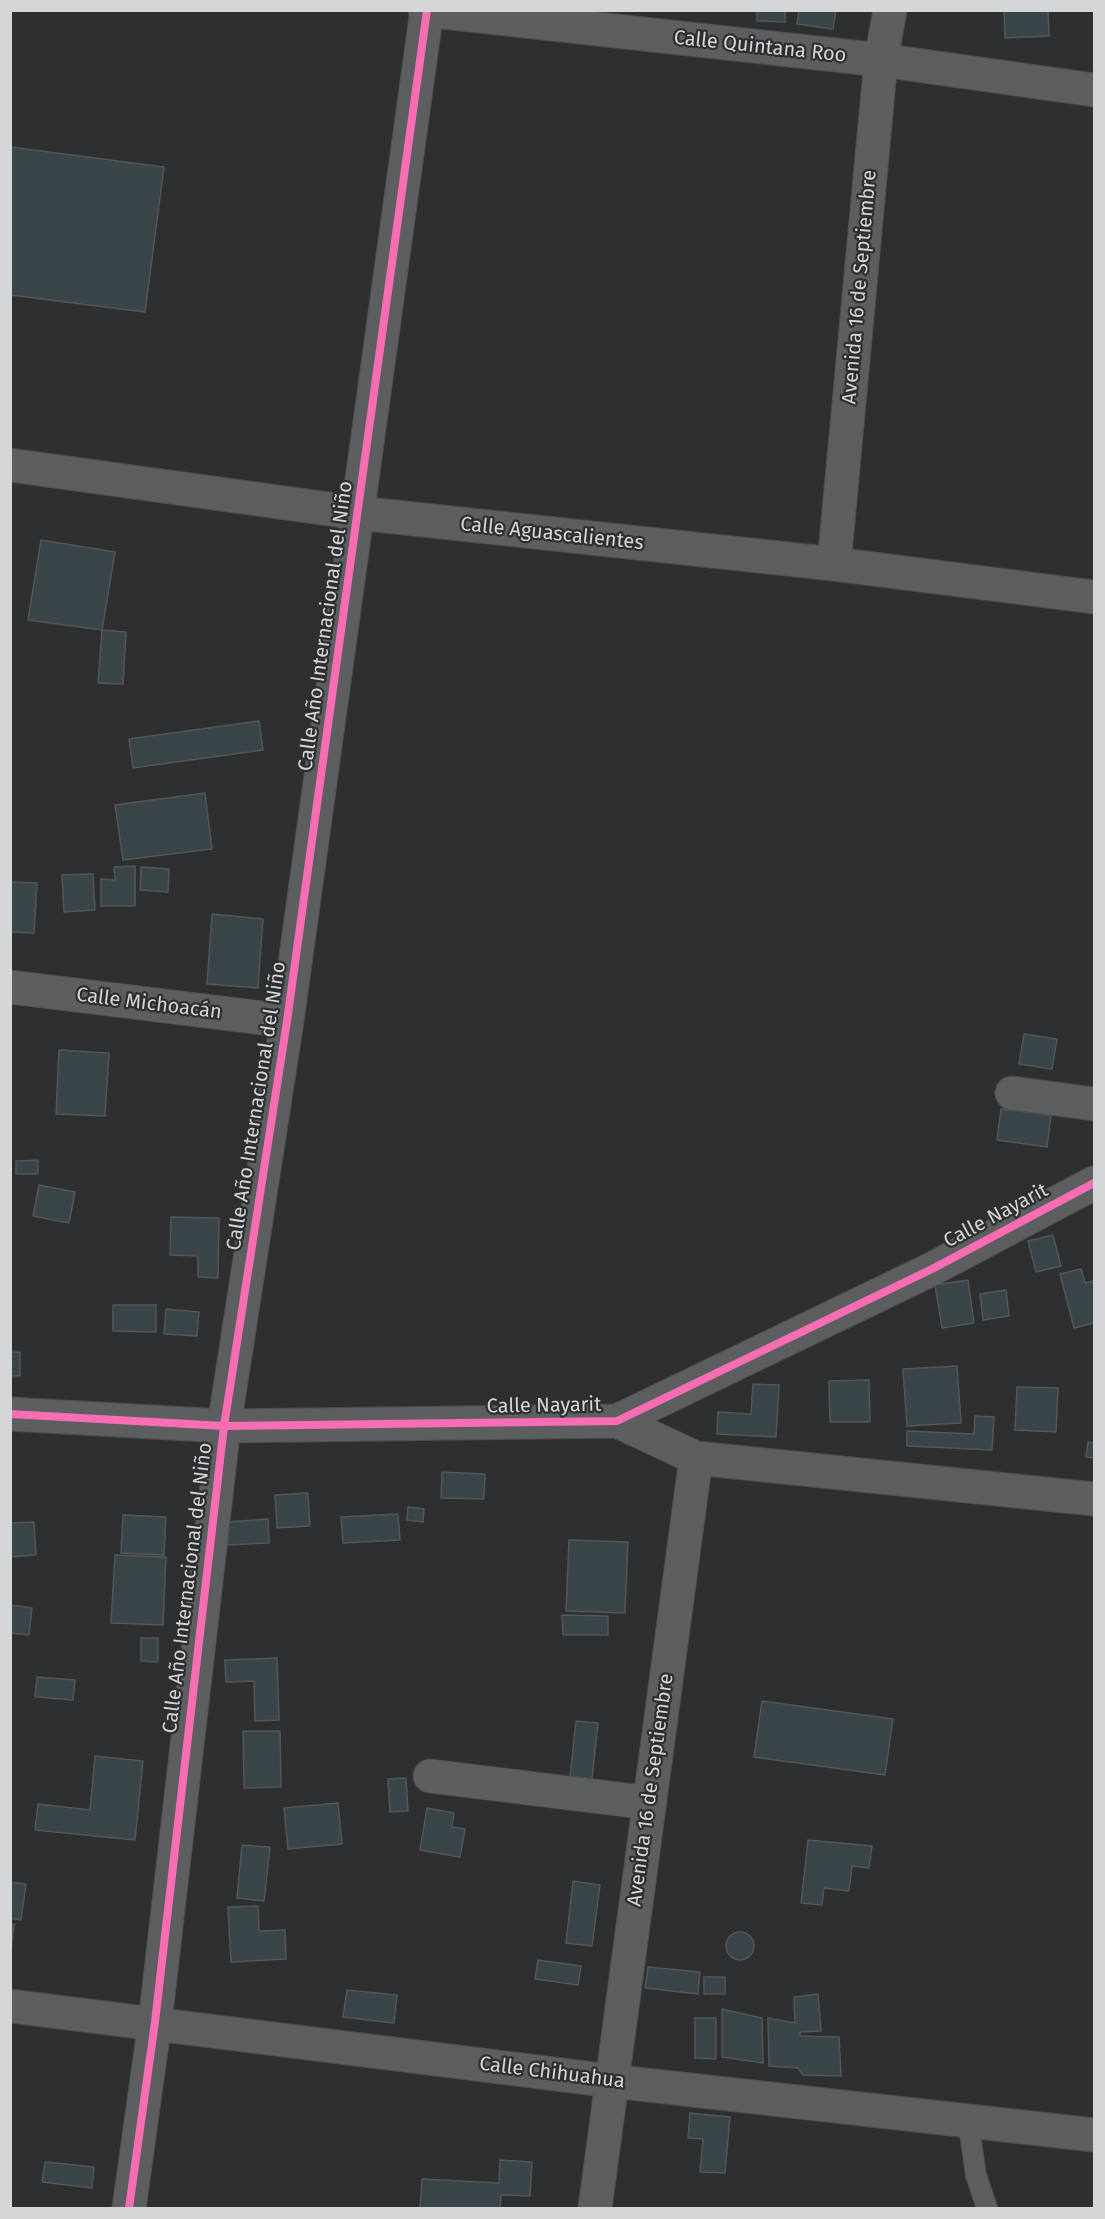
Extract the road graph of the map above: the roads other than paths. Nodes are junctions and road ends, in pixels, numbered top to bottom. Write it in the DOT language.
graph roads {
  1 [pos="890,10"];
  2 [pos="427,11"];
  3 [pos="881,60"];
  4 [pos="1095,90"];
  5 [pos="10,465"];
  6 [pos="358,513"];
  7 [pos="834,564"];
  8 [pos="1095,597"];
  9 [pos="10,987"];
  10 [pos="287,1021"];
  11 [pos="1012,1093"];
  12 [pos="1095,1104"];
  13 [pos="1095,1183"];
  14 [pos="10,1414"];
  15 [pos="616,1421"];
  16 [pos="224,1426"];
  17 [pos="696,1458"];
  18 [pos="1095,1499"];
  19 [pos="430,1776"];
  20 [pos="650,1803"];
  21 [pos="10,2006"];
  22 [pos="154,2022"];
  23 [pos="611,2081"];
  24 [pos="968,2121"];
  25 [pos="1095,2135"];
  26 [pos="129,2208"];
  27 [pos="595,2208"];
  28 [pos="987,2208"];
  1 -- 3 [label="street, Avenida 16 de Septiembre"];
  2 -- 3 [label="street, Calle Quintana Roo"];
  2 -- 6 [label="street, Calle Año Internacional del Niño"];
  3 -- 4 [label="street, Calle Quintana Roo"];
  3 -- 7 [label="street, Avenida 16 de Septiembre"];
  5 -- 6 [label="street, Calle Aguascalientes"];
  6 -- 7 [label="street, Calle Aguascalientes"];
  6 -- 10 [label="street, Calle Año Internacional del Niño"];
  7 -- 8 [label="street, Calle Aguascalientes"];
  9 -- 10 [label="street, Calle Michoacán"];
  10 -- 16 [label="street, Calle Año Internacional del Niño"];
  11 -- 12 [label="street"];
  13 -- 15 [label="street, Calle Nayarit"];
  14 -- 16 [label="street, Calle Nayarit"];
  15 -- 16 [label="street, Calle Nayarit"];
  15 -- 17 [label="street"];
  16 -- 22 [label="street, Calle Año Internacional del Niño"];
  17 -- 18 [label="street"];
  17 -- 20 [label="street, Avenida 16 de Septiembre"];
  19 -- 20 [label="street"];
  20 -- 23 [label="street, Avenida 16 de Septiembre"];
  21 -- 22 [label="street, Calle Chihuahua"];
  22 -- 23 [label="street, Calle Chihuahua"];
  22 -- 26 [label="street, Calle Año Internacional del Niño"];
  23 -- 24 [label="street, Calle Chihuahua"];
  23 -- 27 [label="street, Avenida 16 de Septiembre"];
  24 -- 25 [label="street, Calle Chihuahua"];
  24 -- 28 [label="lane"];
}
